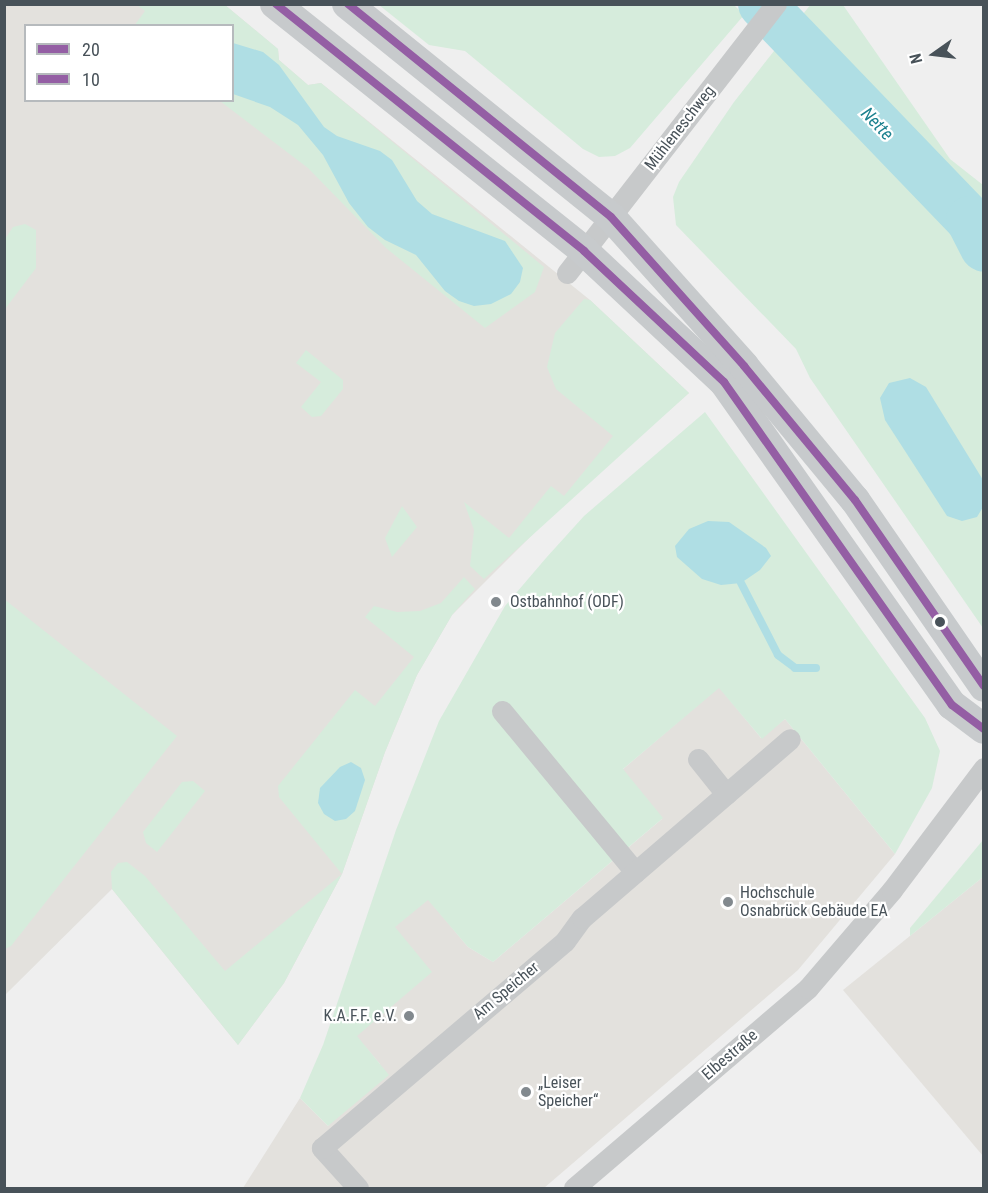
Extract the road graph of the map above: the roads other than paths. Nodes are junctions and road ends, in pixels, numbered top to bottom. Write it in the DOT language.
graph roads {
  1 [pos="275,4"];
  2 [pos="347,4"];
  3 [pos="776,4"];
  4 [pos="611,217"];
  5 [pos="575,262"];
  6 [pos="984,687"];
  7 [pos="502,711"];
  8 [pos="984,729"];
  9 [pos="790,739"];
  10 [pos="698,759"];
  11 [pos="984,768"];
  12 [pos="726,794"];
  13 [pos="635,872"];
  14 [pos="358,1188"];
  15 [pos="574,1188"];
  1 -- 5 [label="main road"];
  2 -- 4 [label="main road"];
  3 -- 4 [label="street, Mühleneschweg"];
  4 -- 5 [label="street, Mühleneschweg"];
  4 -- 6 [label="main road"];
  5 -- 8 [label="main road"];
  7 -- 13 [label="street"];
  9 -- 12 [label="street, Am Speicher"];
  10 -- 12 [label="street"];
  11 -- 15 [label="street, Elbestraße"];
  12 -- 13 [label="street, Am Speicher"];
  13 -- 14 [label="street, Am Speicher"];
}
